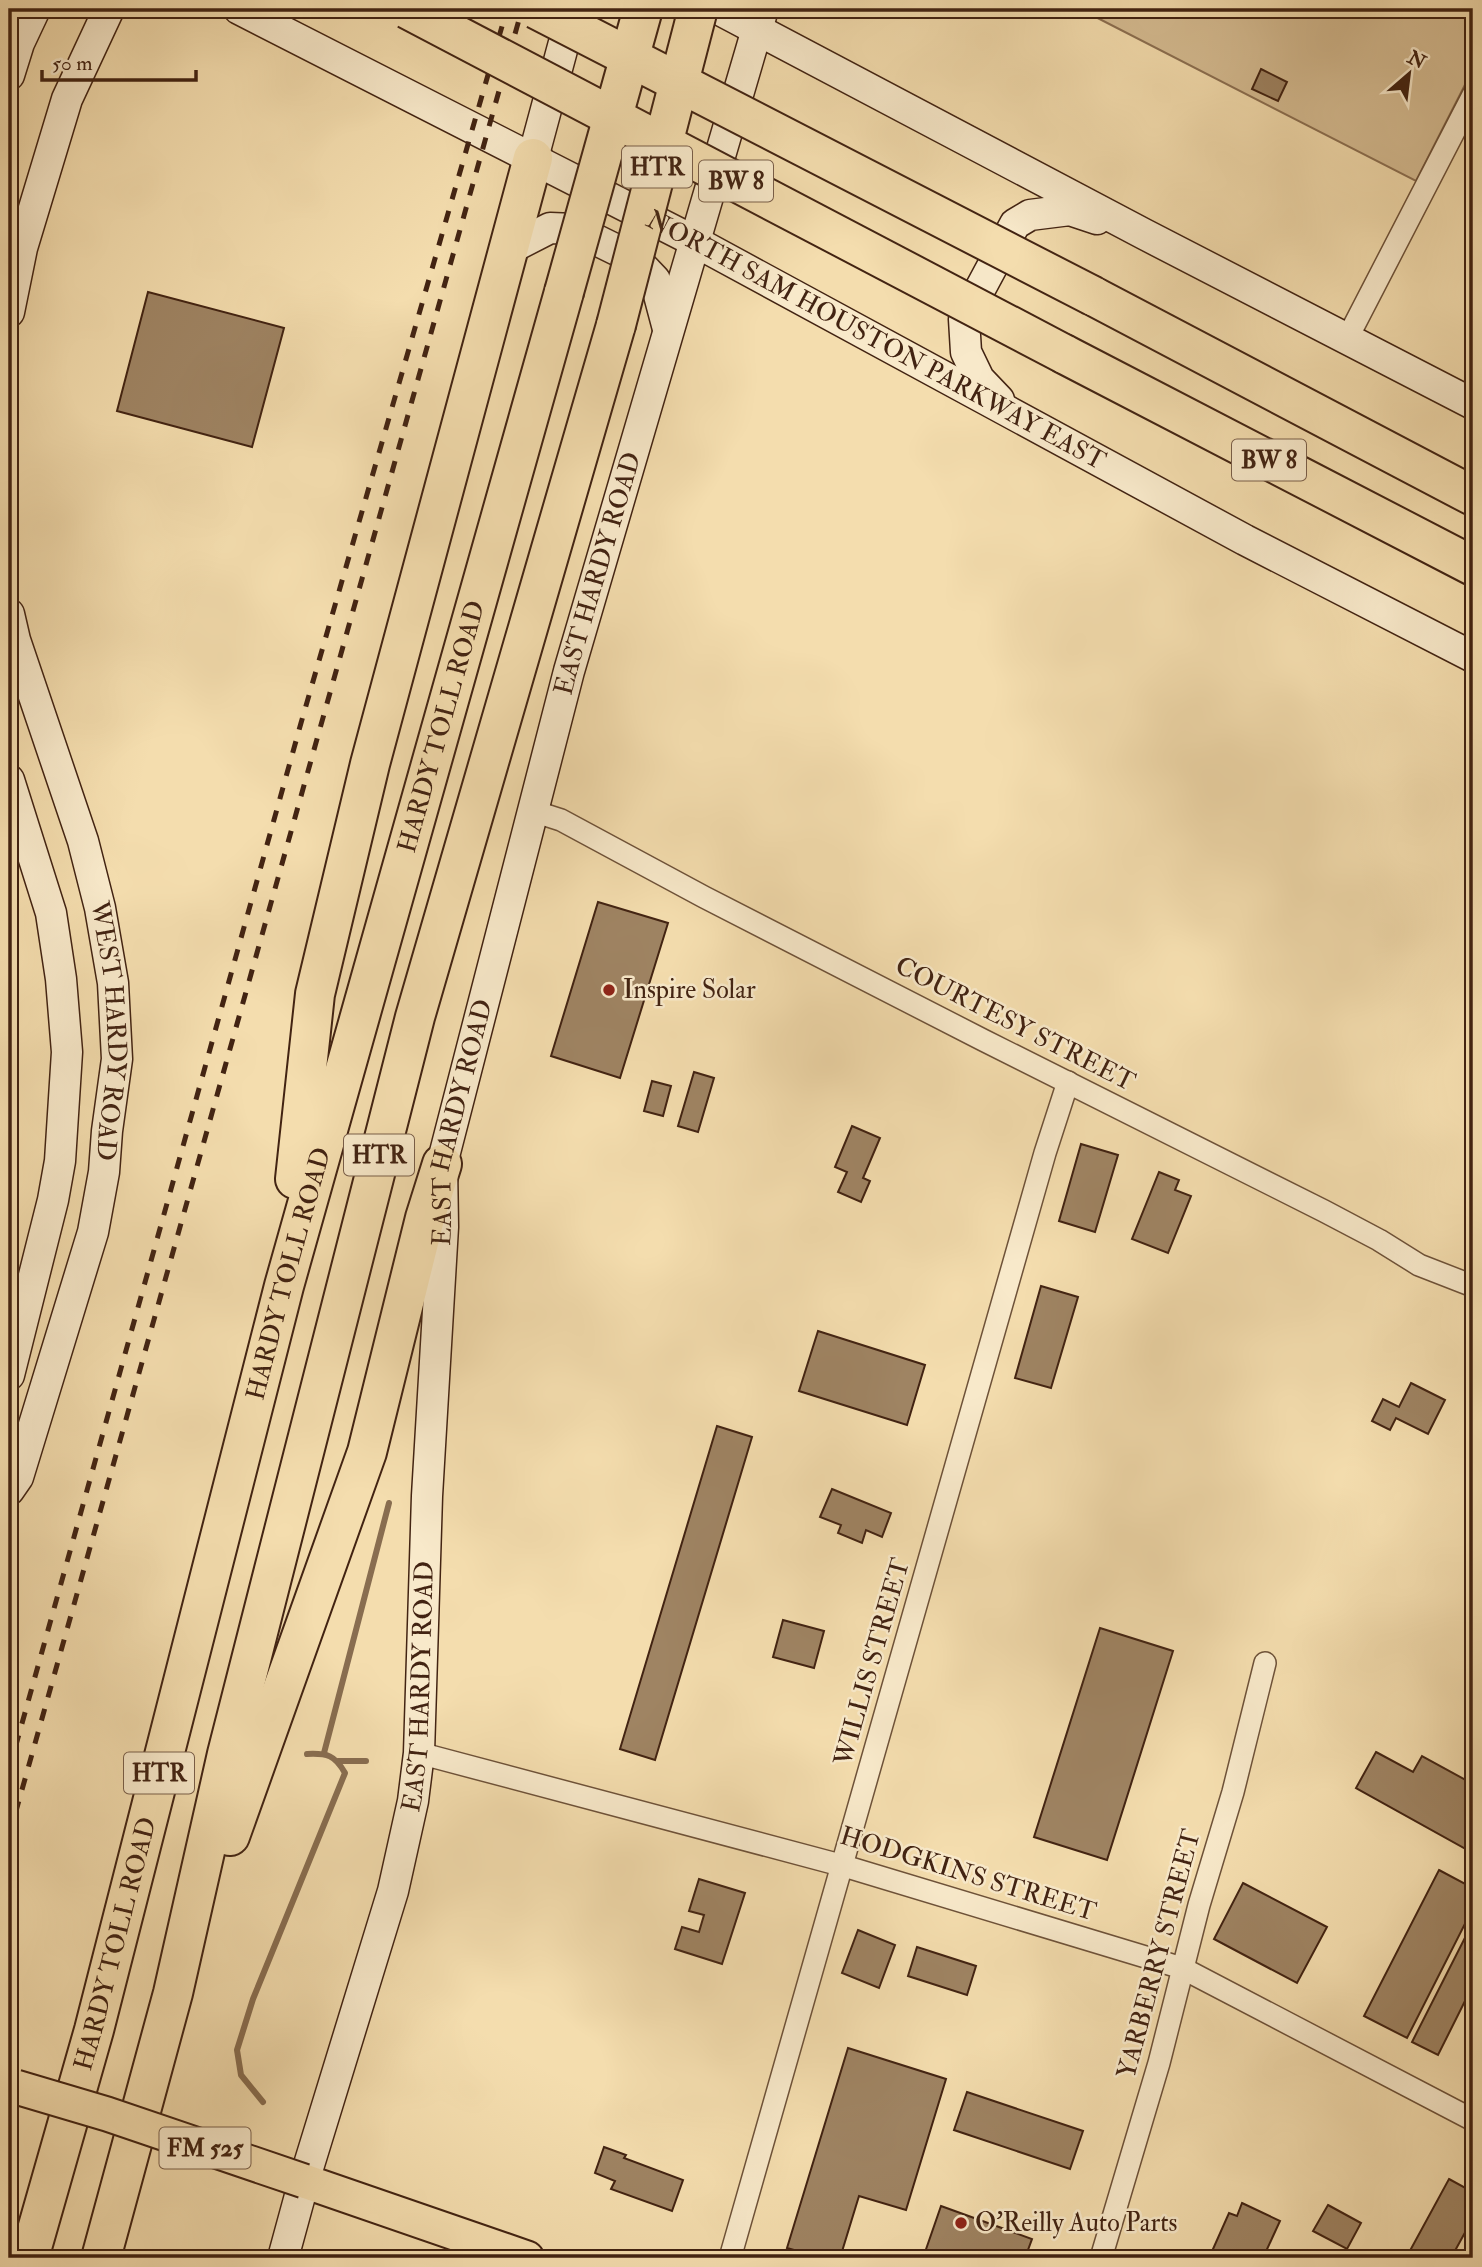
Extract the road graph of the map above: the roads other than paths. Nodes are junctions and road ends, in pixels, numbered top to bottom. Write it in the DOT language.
graph roads {
  1 [pos="35,9"];
  2 [pos="109,9"];
  3 [pos="239,9"];
  4 [pos="407,9"];
  5 [pos="536,9"];
  6 [pos="573,9"];
  7 [pos="643,9"];
  8 [pos="698,9"];
  9 [pos="719,9"];
  10 [pos="760,19"];
  11 [pos="9,75"];
  12 [pos="1473,95"];
  13 [pos="533,158"];
  14 [pos="1144,234"];
  15 [pos="694,241"];
  16 [pos="509,249"];
  17 [pos="9,312"];
  18 [pos="668,330"];
  19 [pos="1347,339"];
  20 [pos="1473,404"];
  21 [pos="1014,415"];
  22 [pos="1473,496"];
  23 [pos="1473,566"];
  24 [pos="9,614"];
  25 [pos="1473,657"];
  26 [pos="9,780"];
  27 [pos="533,811"];
  28 [pos="1068,1082"];
  29 [pos="65,1111"];
  30 [pos="107,1131"];
  31 [pos="442,1164"];
  32 [pos="284,1286"];
  33 [pos="1473,1286"];
  34 [pos="9,1375"];
  35 [pos="9,1490"];
  36 [pos="1265,1663"];
  37 [pos="419,1753"];
  38 [pos="844,1866"];
  39 [pos="1182,1968"];
  40 [pos="173,1993"];
  41 [pos="9,2085"];
  42 [pos="1473,2120"];
  43 [pos="304,2181"];
  44 [pos="29,2258"];
  45 [pos="101,2258"];
  46 [pos="283,2258"];
  47 [pos="527,2258"];
  48 [pos="730,2258"];
  49 [pos="1101,2258"];
  1 -- 11 [label="main road"];
  2 -- 17 [label="main road"];
  3 -- 13 [label="main road, NORTH SAM HOUSTON PARKWAY EAST"];
  4 -- 23 [label="highway, BW 8, bridge"];
  5 -- 22 [label="highway, BW 8, bridge"];
  6 -- 13 [label="main road"];
  7 -- 32 [label="highway, HARDY TOLL ROAD / HTR, bridge"];
  8 -- 40 [label="highway, HTR, bridge"];
  9 -- 10 [label="main road"];
  10 -- 14 [label="main road"];
  10 -- 15 [label="main road, EAST HARDY ROAD"];
  12 -- 19 [label="street"];
  13 -- 15 [label="main road, NORTH SAM HOUSTON PARKWAY EAST"];
  13 -- 16 [label="highway"];
  14 -- 19 [label="main road"];
  14 -- 21 [label="main road"];
  15 -- 18 [label="main road, EAST HARDY ROAD"];
  15 -- 21 [label="main road, NORTH SAM HOUSTON PARKWAY EAST"];
  16 -- 18 [label="main road"];
  16 -- 32 [label="highway"];
  18 -- 27 [label="main road, EAST HARDY ROAD"];
  19 -- 20 [label="main road"];
  21 -- 25 [label="main road, NORTH SAM HOUSTON PARKWAY EAST"];
  24 -- 30 [label="main road, WEST HARDY ROAD"];
  26 -- 29 [label="main road, WEST HARDY ROAD"];
  27 -- 28 [label="street, COURTESY STREET"];
  27 -- 31 [label="main road, EAST HARDY ROAD"];
  28 -- 33 [label="street, COURTESY STREET"];
  28 -- 38 [label="street, WILLIS STREET"];
  29 -- 30 [label="main road"];
  29 -- 34 [label="main road, WEST HARDY ROAD"];
  30 -- 35 [label="main road, WEST HARDY ROAD"];
  31 -- 37 [label="main road, EAST HARDY ROAD"];
  31 -- 40 [label="highway"];
  32 -- 44 [label="highway, HARDY TOLL ROAD / HTR"];
  36 -- 39 [label="street, YARBERRY STREET"];
  37 -- 38 [label="street, HODGKINS STREET"];
  37 -- 43 [label="main road, EAST HARDY ROAD"];
  38 -- 39 [label="street, HODGKINS STREET"];
  38 -- 48 [label="street, WILLIS STREET"];
  39 -- 42 [label="street, HODGKINS STREET"];
  39 -- 49 [label="street, YARBERRY STREET"];
  40 -- 45 [label="highway, HTR"];
  41 -- 43 [label="main road, FM 525, bridge"];
  43 -- 46 [label="main road, EAST HARDY ROAD"];
  43 -- 47 [label="main road, FM 525"];
}
